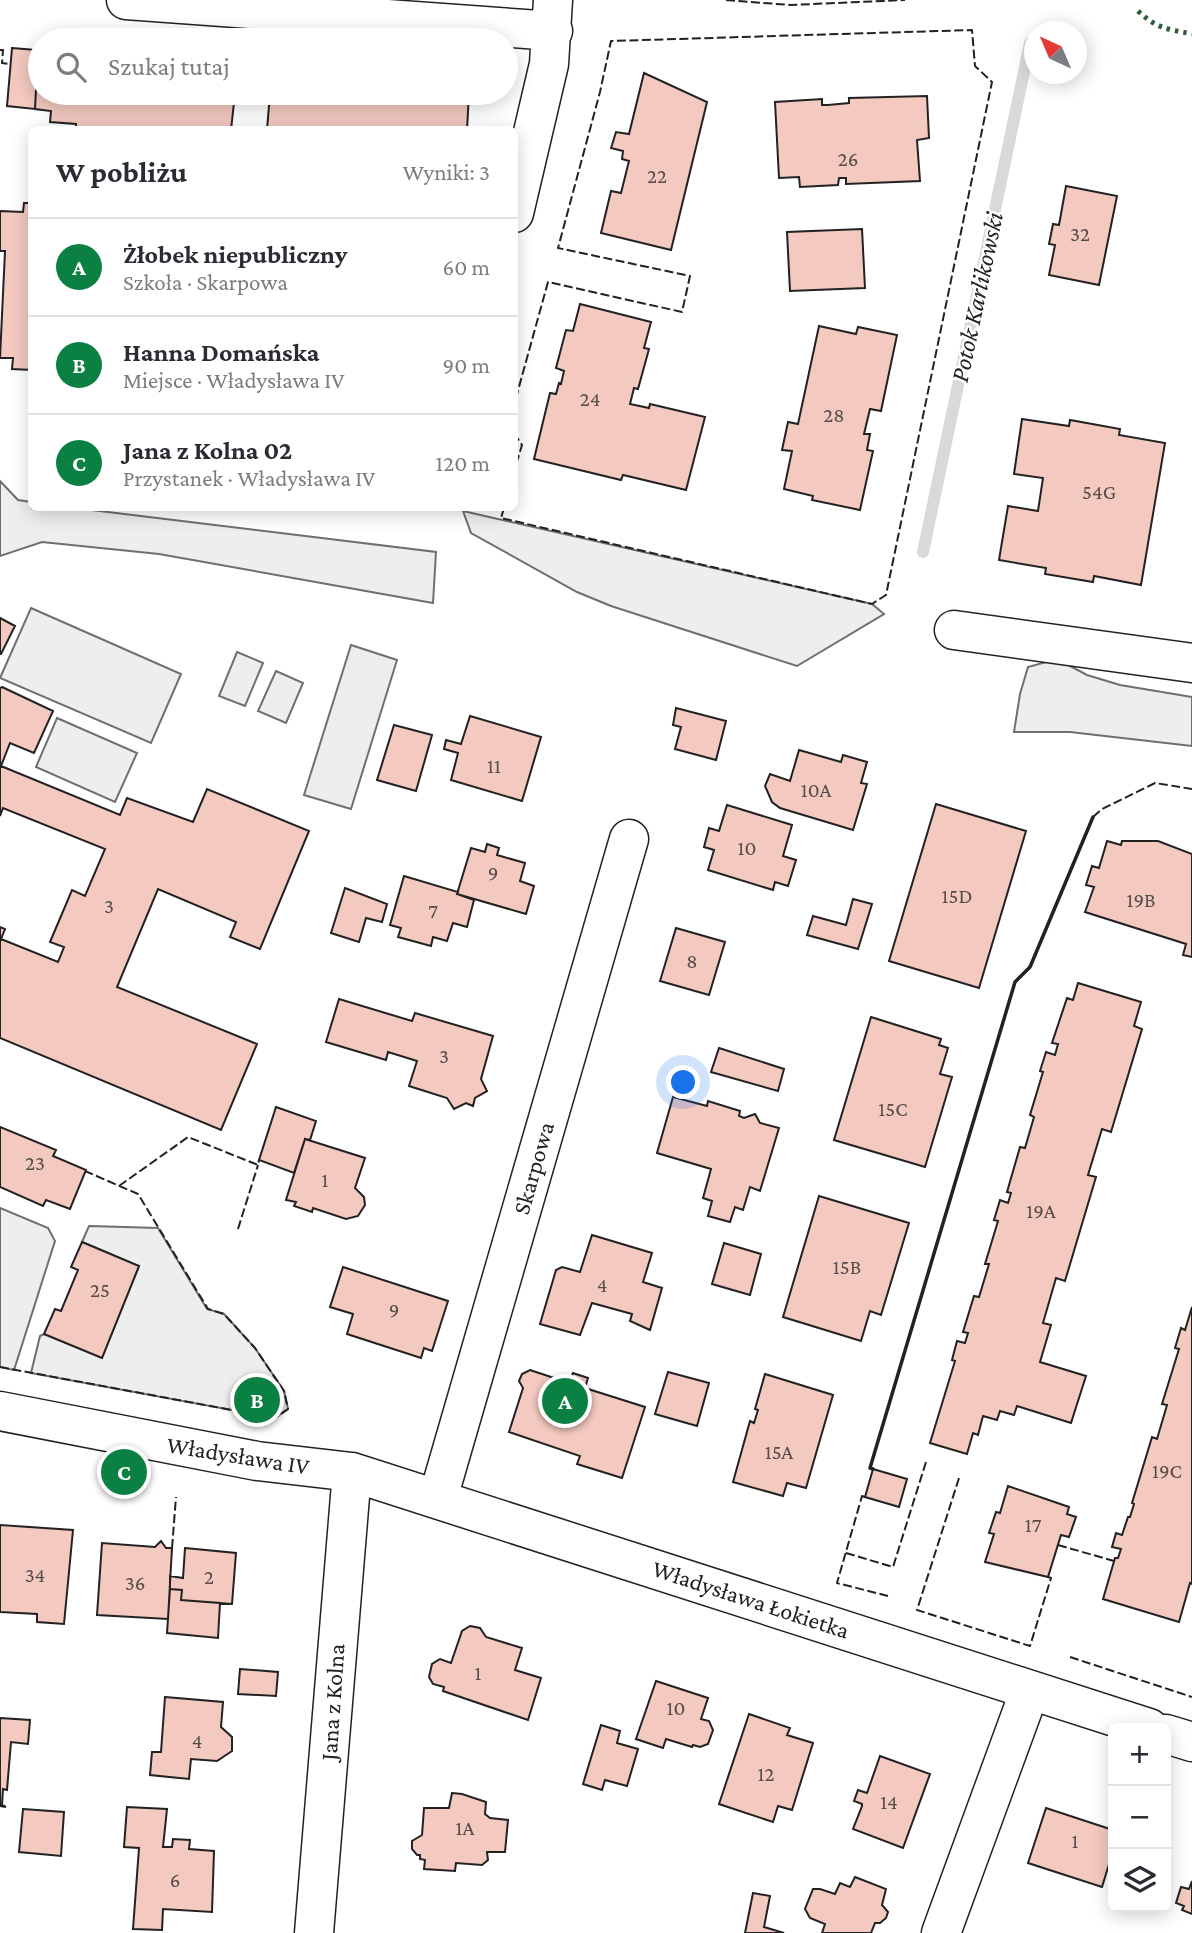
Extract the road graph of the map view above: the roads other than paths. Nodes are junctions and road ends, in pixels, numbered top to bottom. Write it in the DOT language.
graph roads {
  1 [pos="126,0"];
  2 [pos="553,16"];
  3 [pos="518,196"];
  4 [pos="954,630"];
  5 [pos="1192,663"];
  6 [pos="629,839"];
  7 [pos="0,1410"];
  8 [pos="352,1472"];
  9 [pos="438,1498"];
  10 [pos="1030,1690"];
  11 [pos="1133,1723"];
  12 [pos="1171,1736"];
  13 [pos="1192,1742"];
  14 [pos="314,1933"];
  15 [pos="941,1933"];
  1 -- 2 [label="street"];
  2 -- 3 [label="street"];
  4 -- 5 [label="street"];
  6 -- 9 [label="street, Skarpowa"];
  7 -- 8 [label="street, Władysława IV"];
  8 -- 9 [label="street, Władysława Łokietka"];
  8 -- 14 [label="street, Jana z Kolna"];
  9 -- 10 [label="street, Władysława Łokietka"];
  10 -- 11 [label="street, Władysława Łokietka"];
  10 -- 15 [label="street"];
  12 -- 13 [label="street"];
}
